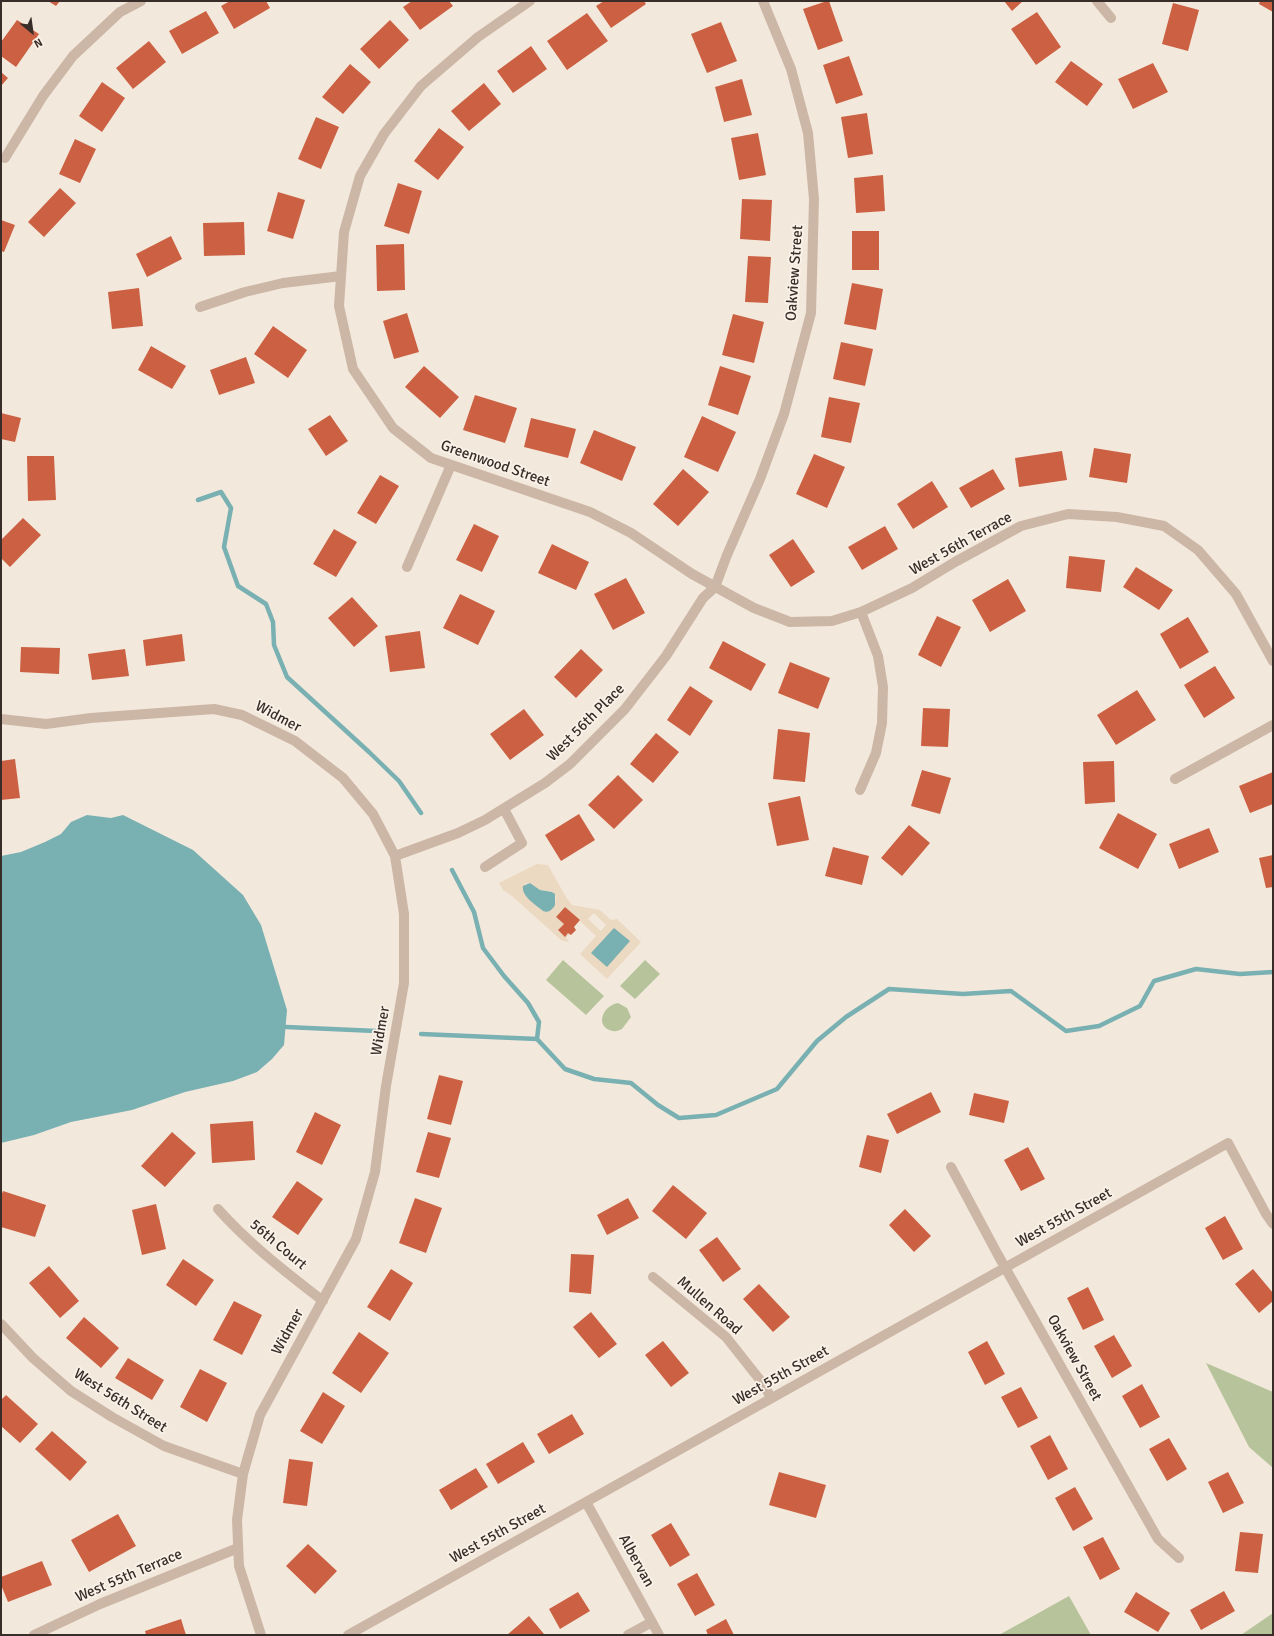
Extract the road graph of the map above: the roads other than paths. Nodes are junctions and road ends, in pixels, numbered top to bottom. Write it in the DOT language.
graph roads {
  1 [pos="141,1"];
  2 [pos="530,1"];
  3 [pos="764,1"];
  4 [pos="1097,1"];
  5 [pos="1112,18"];
  6 [pos="5,158"];
  7 [pos="341,276"];
  8 [pos="200,307"];
  9 [pos="451,465"];
  10 [pos="407,567"];
  11 [pos="715,587"];
  12 [pos="861,612"];
  13 [pos="1273,661"];
  14 [pos="1,719"];
  15 [pos="1273,725"];
  16 [pos="1175,779"];
  17 [pos="860,790"];
  18 [pos="504,809"];
  19 [pos="395,856"];
  20 [pos="484,867"];
  21 [pos="951,1167"];
  22 [pos="218,1209"];
  23 [pos="1273,1224"];
  24 [pos="1006,1267"];
  25 [pos="653,1277"];
  26 [pos="323,1301"];
  27 [pos="1,1324"];
  28 [pos="771,1398"];
  29 [pos="243,1474"];
  30 [pos="586,1502"];
  31 [pos="238,1548"];
  32 [pos="1179,1558"];
  33 [pos="652,1622"];
  34 [pos="34,1635"];
  35 [pos="261,1635"];
  36 [pos="348,1635"];
  37 [pos="628,1635"];
  38 [pos="659,1635"];
  1 -- 6 [label="street"];
  2 -- 7 [label="street, Greenwood Street"];
  3 -- 11 [label="street, Oakview Street"];
  4 -- 5 [label="street"];
  7 -- 8 [label="street"];
  7 -- 9 [label="street, Greenwood Street"];
  9 -- 10 [label="street"];
  9 -- 11 [label="street, Greenwood Street"];
  11 -- 12 [label="street, West 56th Terrace"];
  11 -- 18 [label="street, West 56th Place"];
  12 -- 13 [label="street, West 56th Terrace"];
  12 -- 17 [label="street"];
  14 -- 19 [label="street, Widmer"];
  15 -- 16 [label="street"];
  18 -- 19 [label="street, West 56th Place"];
  18 -- 20 [label="street"];
  19 -- 26 [label="street, Widmer"];
  21 -- 24 [label="street, Oakview Street"];
  22 -- 26 [label="street, 56th Court"];
  23 -- 24 [label="street, West 55th Street"];
  24 -- 28 [label="street, West 55th Street"];
  24 -- 32 [label="street, Oakview Street"];
  25 -- 28 [label="street, Mullen Road"];
  26 -- 29 [label="street, Widmer"];
  27 -- 29 [label="street, West 56th Street"];
  28 -- 30 [label="street, West 55th Street"];
  29 -- 31 [label="street, Widmer"];
  30 -- 33 [label="street, Albervan"];
  30 -- 36 [label="street, West 55th Street"];
  31 -- 34 [label="street, West 55th Terrace"];
  31 -- 35 [label="street, Widmer"];
  33 -- 37 [label="street"];
  33 -- 38 [label="street, Albervan"];
}
